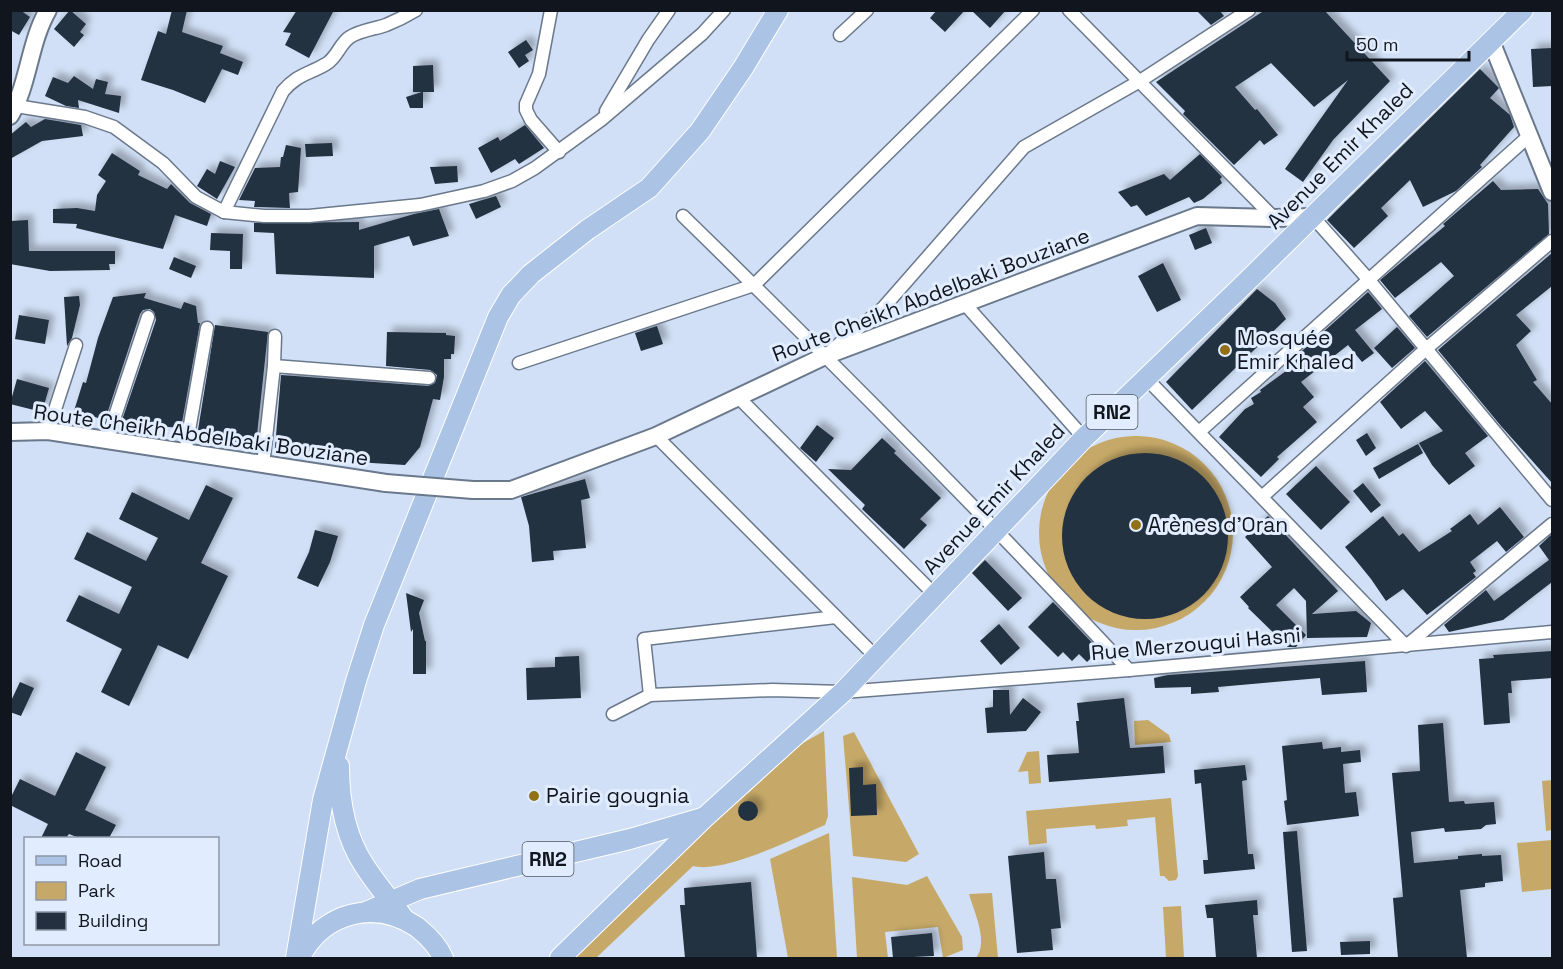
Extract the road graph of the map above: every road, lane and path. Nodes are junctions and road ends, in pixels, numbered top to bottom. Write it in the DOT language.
graph roads {
  1 [pos="48,10"];
  2 [pos="416,10"];
  3 [pos="551,10"];
  4 [pos="669,10"];
  5 [pos="724,10"];
  6 [pos="778,10"];
  7 [pos="867,10"];
  8 [pos="1033,10"];
  9 [pos="1069,10"];
  10 [pos="1249,10"];
  11 [pos="1522,10"];
  12 [pos="840,35"];
  13 [pos="1491,41"];
  14 [pos="1140,81"];
  15 [pos="13,111"];
  16 [pos="601,120"];
  17 [pos="1529,136"];
  18 [pos="559,152"];
  19 [pos="1552,192"];
  20 [pos="224,212"];
  21 [pos="683,216"];
  22 [pos="1312,217"];
  23 [pos="1274,218"];
  24 [pos="1552,241"];
  25 [pos="1368,279"];
  26 [pos="754,285"];
  27 [pos="964,303"];
  28 [pos="148,317"];
  29 [pos="207,328"];
  30 [pos="275,336"];
  31 [pos="76,345"];
  32 [pos="1426,350"];
  33 [pos="825,356"];
  34 [pos="519,363"];
  35 [pos="274,366"];
  36 [pos="429,378"];
  37 [pos="1147,379"];
  38 [pos="739,398"];
  39 [pos="10,432"];
  40 [pos="48,432"];
  41 [pos="1199,432"];
  42 [pos="656,435"];
  43 [pos="1084,438"];
  44 [pos="107,440"];
  45 [pos="185,453"];
  46 [pos="263,465"];
  47 [pos="1263,496"];
  48 [pos="1552,500"];
  49 [pos="1552,524"];
  50 [pos="998,530"];
  51 [pos="936,596"];
  52 [pos="836,617"];
  53 [pos="1552,632"];
  54 [pos="1406,646"];
  55 [pos="877,658"];
  56 [pos="1129,670"];
  57 [pos="843,692"];
  58 [pos="650,695"];
  59 [pos="613,714"];
  60 [pos="339,742"];
  61 [pos="705,817"];
  62 [pos="364,865"];
  63 [pos="420,889"];
  64 [pos="391,901"];
  65 [pos="366,912"];
  66 [pos="404,919"];
  67 [pos="298,958"];
  68 [pos="443,958"];
  69 [pos="560,958"];
  1 -- 15 [label="street"];
  2 -- 20 [label="street"];
  3 -- 18 [label="street"];
  4 -- 16 [label="street"];
  5 -- 16 [label="street"];
  6 -- 60 [label="main road"];
  7 -- 12 [label="street"];
  8 -- 26 [label="street"];
  9 -- 14 [label="street"];
  10 -- 14 [label="street"];
  11 -- 13 [label="main road, Avenue Emir Khaled / RN2"];
  13 -- 17 [label="street"];
  13 -- 22 [label="main road, Avenue Emir Khaled / RN2"];
  14 -- 23 [label="street"];
  14 -- 33 [label="street"];
  15 -- 20 [label="street"];
  16 -- 18 [label="street"];
  17 -- 19 [label="street"];
  17 -- 25 [label="street"];
  18 -- 20 [label="street"];
  21 -- 26 [label="street"];
  22 -- 23 [label="street, Route Cheikh Abdelbaki Bouziane"];
  22 -- 25 [label="street"];
  22 -- 37 [label="main road, Avenue Emir Khaled / RN2"];
  23 -- 27 [label="street, Route Cheikh Abdelbaki Bouziane"];
  24 -- 32 [label="street"];
  25 -- 32 [label="street"];
  25 -- 41 [label="street"];
  26 -- 33 [label="street"];
  26 -- 34 [label="street"];
  27 -- 33 [label="street, Route Cheikh Abdelbaki Bouziane"];
  27 -- 43 [label="street"];
  28 -- 44 [label="street"];
  29 -- 45 [label="street"];
  30 -- 35 [label="street"];
  31 -- 40 [label="street"];
  32 -- 47 [label="street"];
  32 -- 48 [label="street"];
  33 -- 38 [label="street, Route Cheikh Abdelbaki Bouziane"];
  33 -- 50 [label="street"];
  35 -- 36 [label="street"];
  35 -- 46 [label="street"];
  37 -- 41 [label="street"];
  37 -- 43 [label="main road, Avenue Emir Khaled / RN2"];
  38 -- 42 [label="street, Route Cheikh Abdelbaki Bouziane"];
  38 -- 51 [label="street"];
  39 -- 40 [label="street, Route Cheikh Abdelbaki Bouziane"];
  40 -- 44 [label="street, Route Cheikh Abdelbaki Bouziane"];
  41 -- 47 [label="street"];
  42 -- 46 [label="street, Route Cheikh Abdelbaki Bouziane, bridge"];
  42 -- 52 [label="street"];
  43 -- 50 [label="main road, Avenue Emir Khaled / RN2"];
  44 -- 45 [label="street, Route Cheikh Abdelbaki Bouziane"];
  45 -- 46 [label="street, Route Cheikh Abdelbaki Bouziane"];
  47 -- 54 [label="street"];
  49 -- 54 [label="street"];
  50 -- 51 [label="main road, Avenue Emir Khaled / RN2"];
  50 -- 56 [label="street"];
  51 -- 55 [label="main road, Avenue Emir Khaled / RN2"];
  52 -- 55 [label="street"];
  52 -- 58 [label="street"];
  53 -- 54 [label="street, Rue Merzougui Hasni"];
  54 -- 56 [label="street, Rue Merzougui Hasni"];
  55 -- 57 [label="main road, Avenue Emir Khaled / RN2"];
  56 -- 57 [label="street, Rue Merzougui Hasni"];
  57 -- 58 [label="street, Rue Merzougui Hasni"];
  57 -- 61 [label="main road, Avenue Emir Khaled / RN2"];
  58 -- 59 [label="street"];
  60 -- 62 [label="main road"];
  60 -- 67 [label="main road"];
  61 -- 63 [label="main road, RN2"];
  61 -- 69 [label="main road, RN2"];
  62 -- 63 [label="main road"];
  62 -- 64 [label="main road"];
  63 -- 64 [label="main road, RN2"];
  64 -- 65 [label="main road, RN2"];
  64 -- 66 [label="main road"];
  65 -- 66 [label="main road"];
  65 -- 67 [label="main road"];
  66 -- 68 [label="main road"];
}
